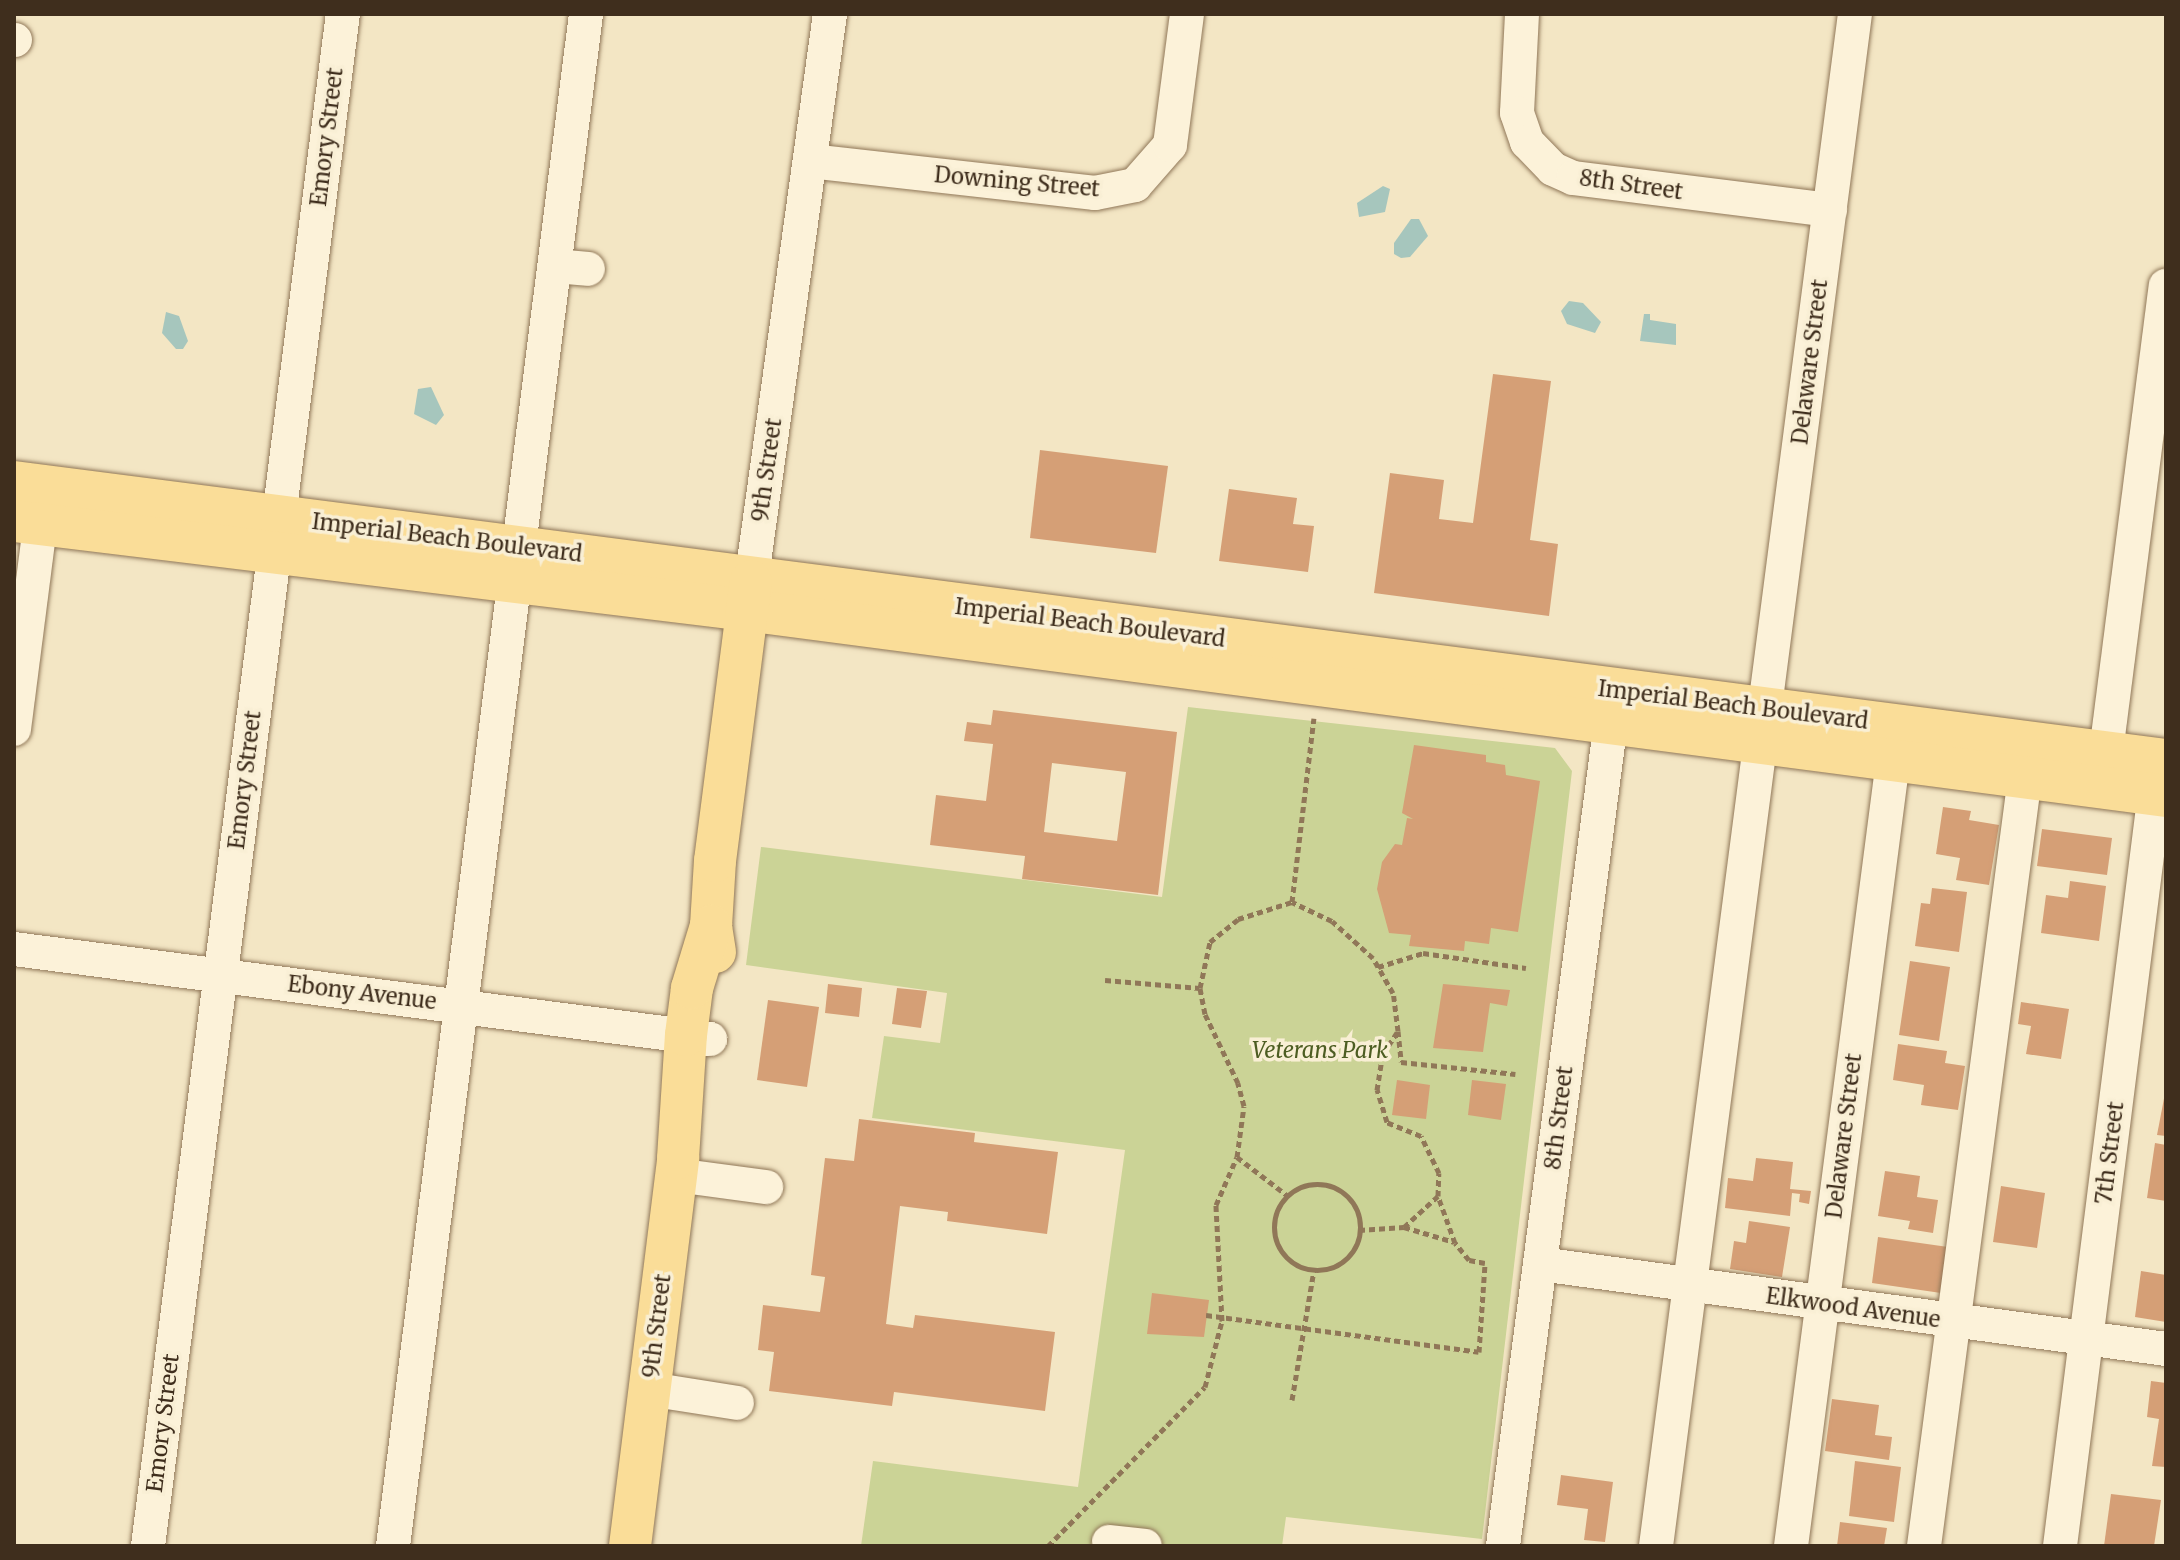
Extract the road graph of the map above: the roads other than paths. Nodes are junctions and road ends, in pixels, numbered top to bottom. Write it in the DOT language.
graph roads {
  1 [pos="343,14"];
  2 [pos="586,14"];
  3 [pos="830,14"];
  4 [pos="1187,14"];
  5 [pos="1522,14"];
  6 [pos="1855,14"];
  7 [pos="810,161"];
  8 [pos="1830,210"];
  9 [pos="2166,286"];
  10 [pos="14,482"];
  11 [pos="27,523"];
  12 [pos="276,535"];
  13 [pos="518,566"];
  14 [pos="749,593"];
  15 [pos="1613,706"];
  16 [pos="1763,725"];
  17 [pos="14,729"];
  18 [pos="1895,742"];
  19 [pos="2106,752"];
  20 [pos="2025,777"];
  21 [pos="2161,777"];
  22 [pos="14,949"];
  23 [pos="220,975"];
  24 [pos="462,1005"];
  25 [pos="698,1037"];
  26 [pos="676,1175"];
  27 [pos="766,1187"];
  28 [pos="1540,1264"];
  29 [pos="1690,1286"];
  30 [pos="1823,1304"];
  31 [pos="1952,1321"];
  32 [pos="2087,1339"];
  33 [pos="2166,1349"];
  34 [pos="649,1389"];
  35 [pos="737,1403"];
  36 [pos="1109,1542"];
  37 [pos="148,1546"];
  38 [pos="393,1546"];
  39 [pos="630,1546"];
  40 [pos="1145,1546"];
  41 [pos="1503,1546"];
  42 [pos="1656,1546"];
  43 [pos="1791,1546"];
  44 [pos="1924,1546"];
  45 [pos="2060,1546"];
  1 -- 12 [label="street, Emory Street"];
  2 -- 13 [label="street"];
  3 -- 7 [label="street, 9th Street"];
  4 -- 7 [label="street, Downing Street"];
  5 -- 8 [label="street, 8th Street"];
  6 -- 8 [label="street, Delaware Street"];
  7 -- 14 [label="street, 9th Street"];
  8 -- 16 [label="street, Delaware Street"];
  9 -- 19 [label="street"];
  10 -- 12 [label="main road, Imperial Beach Boulevard"];
  11 -- 12 [label="main road, Imperial Beach Boulevard"];
  11 -- 17 [label="street"];
  12 -- 13 [label="main road, Imperial Beach Boulevard"];
  12 -- 23 [label="street, Emory Street"];
  13 -- 14 [label="main road, Imperial Beach Boulevard"];
  13 -- 24 [label="street"];
  14 -- 15 [label="main road, Imperial Beach Boulevard"];
  14 -- 25 [label="main road, 9th Street"];
  15 -- 16 [label="main road, Imperial Beach Boulevard"];
  15 -- 28 [label="street, 8th Street"];
  16 -- 18 [label="main road, Imperial Beach Boulevard"];
  16 -- 29 [label="street, Delaware Street"];
  18 -- 19 [label="main road, Imperial Beach Boulevard"];
  18 -- 20 [label="main road, Imperial Beach Boulevard"];
  18 -- 30 [label="street, Delaware Street"];
  19 -- 21 [label="main road, Imperial Beach Boulevard"];
  20 -- 21 [label="main road, Imperial Beach Boulevard"];
  20 -- 31 [label="street"];
  21 -- 32 [label="street, 7th Street"];
  22 -- 23 [label="street, Ebony Avenue"];
  23 -- 24 [label="street, Ebony Avenue"];
  23 -- 37 [label="street, Emory Street"];
  24 -- 25 [label="street, Ebony Avenue"];
  24 -- 38 [label="street"];
  25 -- 26 [label="main road, 9th Street"];
  26 -- 27 [label="street"];
  26 -- 34 [label="main road, 9th Street"];
  28 -- 29 [label="street, Elkwood Avenue"];
  28 -- 41 [label="street, 8th Street"];
  29 -- 30 [label="street, Elkwood Avenue"];
  29 -- 42 [label="street, Delaware Street"];
  30 -- 31 [label="street, Elkwood Avenue"];
  30 -- 43 [label="street, Delaware Street"];
  31 -- 32 [label="street, Elkwood Avenue"];
  31 -- 44 [label="street"];
  32 -- 33 [label="street, Elkwood Avenue"];
  32 -- 45 [label="street, 7th Street"];
  34 -- 35 [label="street"];
  34 -- 39 [label="main road, 9th Street"];
  36 -- 40 [label="street"];
}
